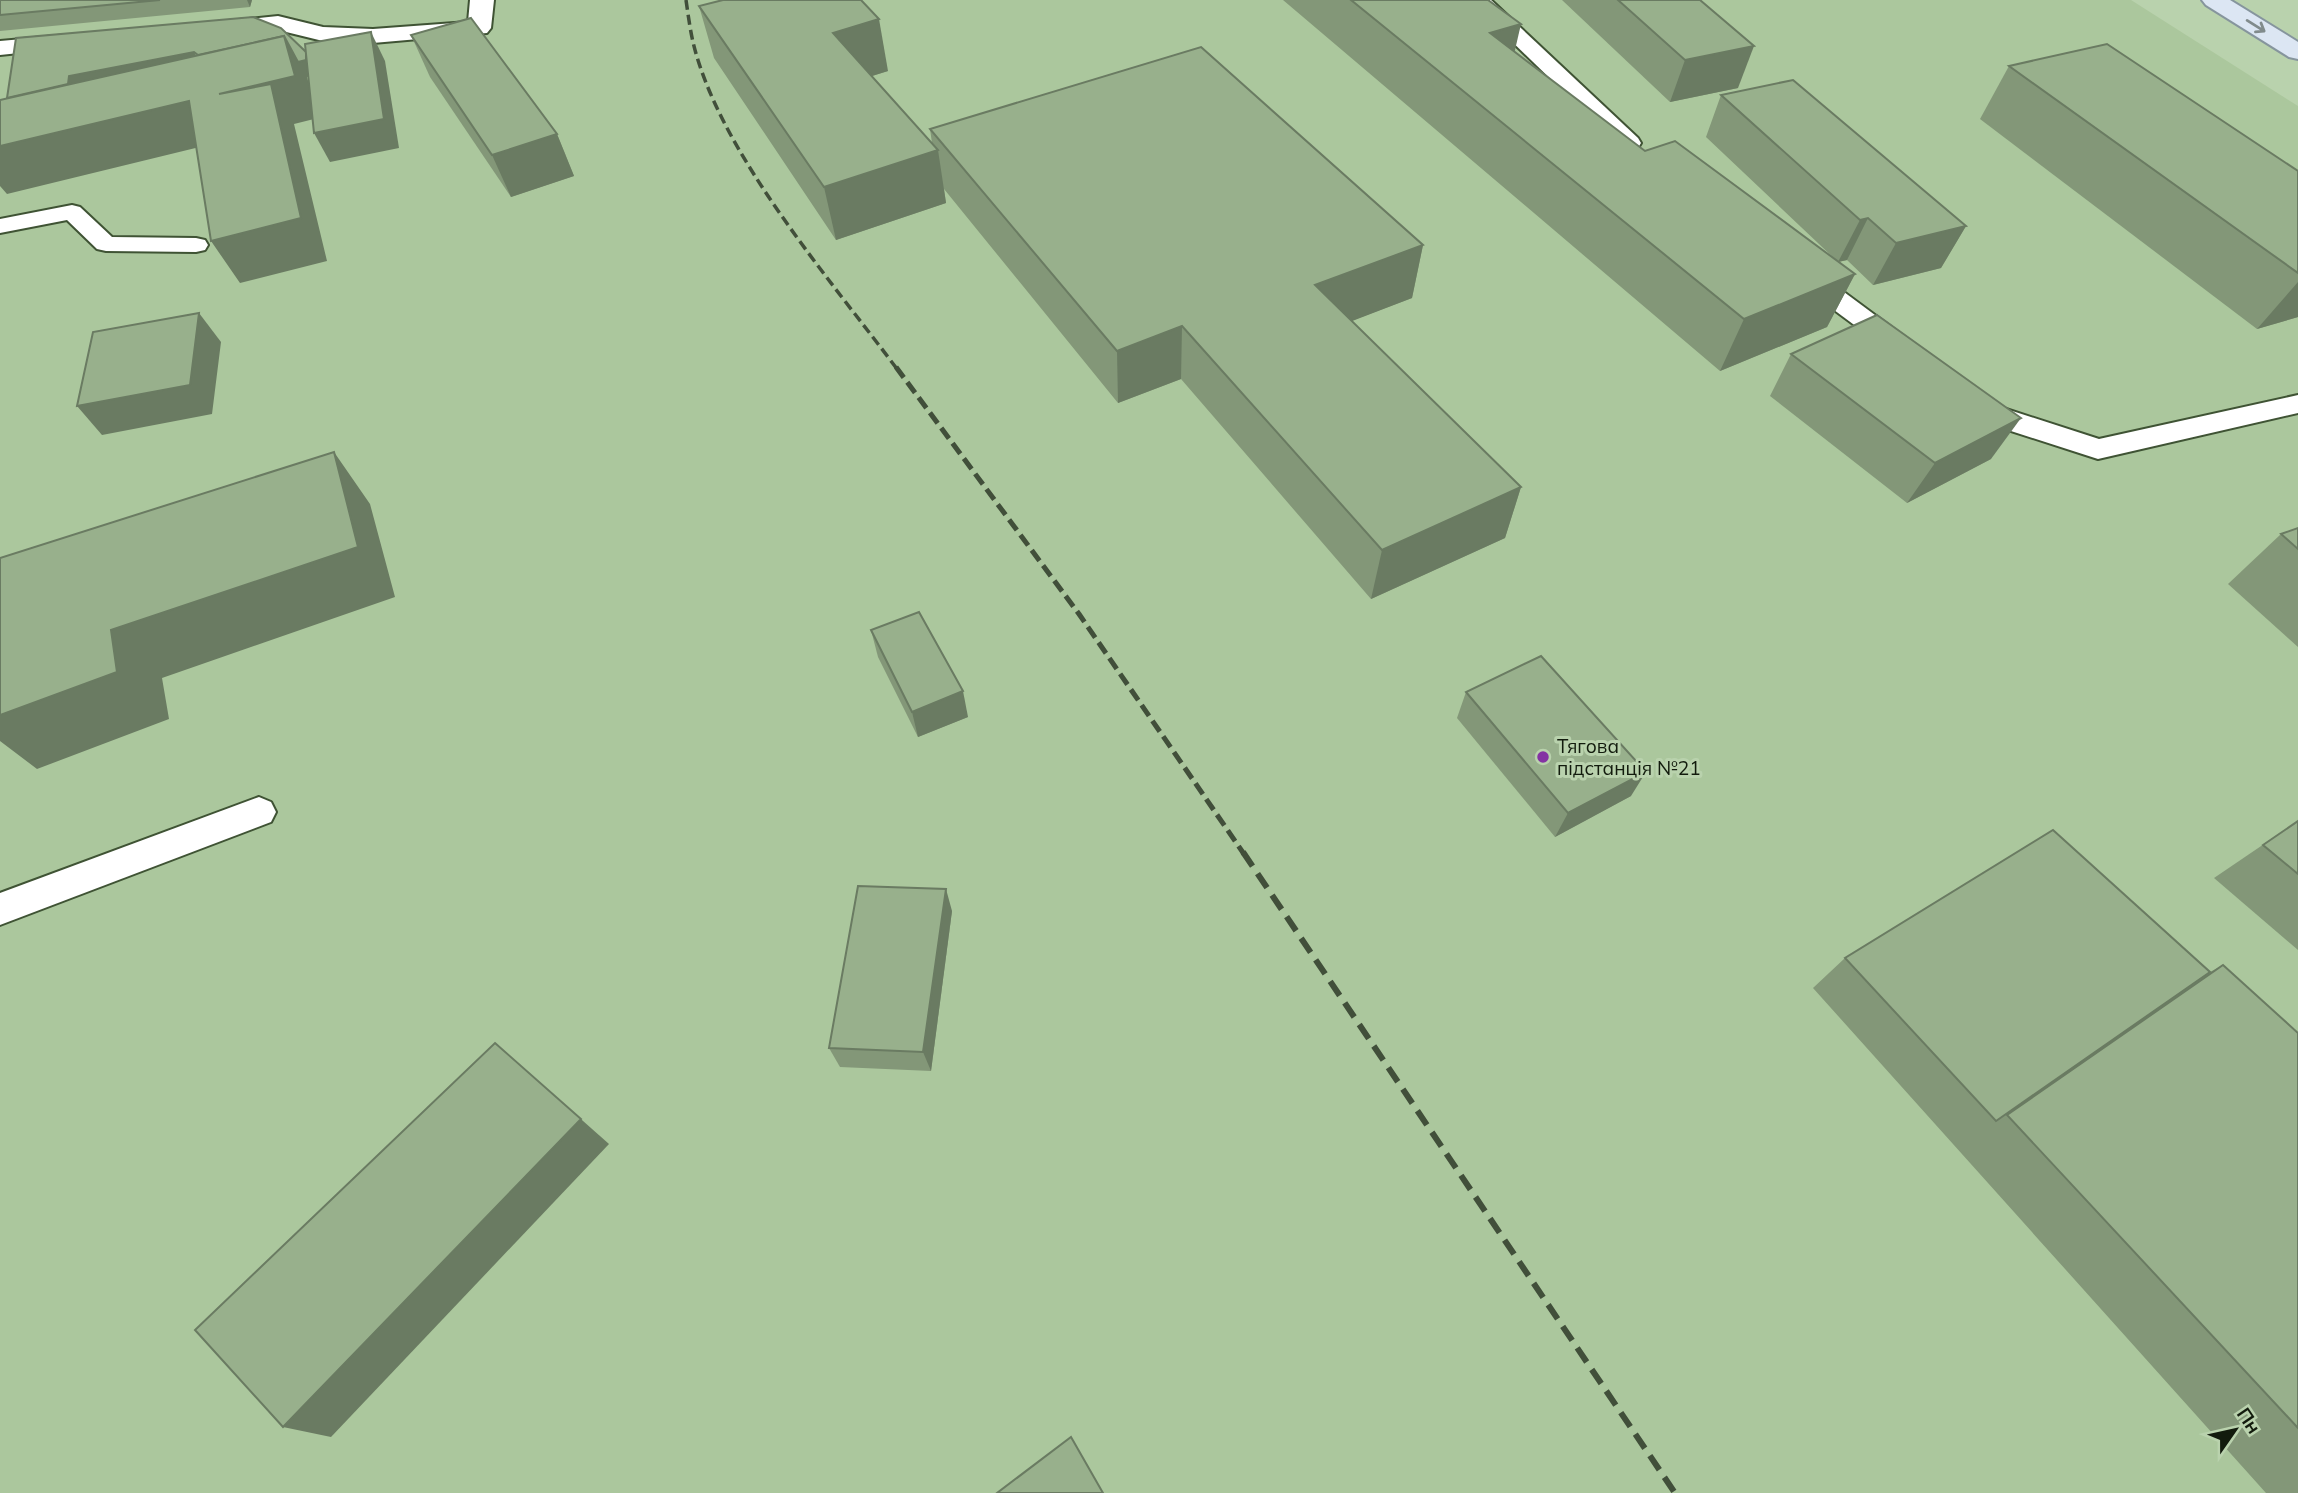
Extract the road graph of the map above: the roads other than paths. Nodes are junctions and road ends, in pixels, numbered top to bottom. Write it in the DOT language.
graph roads {
  1 [pos="482,0"];
  2 [pos="1479,0"];
  3 [pos="2214,0"];
  4 [pos="194,31"];
  5 [pos="97,39"];
  6 [pos="0,48"];
  7 [pos="2298,52"];
  8 [pos="1649,158"];
  9 [pos="0,226"];
  10 [pos="196,246"];
  11 [pos="1781,257"];
  12 [pos="1924,365"];
  13 [pos="1957,390"];
  14 [pos="2298,404"];
  15 [pos="259,811"];
  16 [pos="0,909"];
  1 -- 4 [label="street"];
  2 -- 8 [label="lane"];
  3 -- 7 [label="main road, one-way"];
  5 -- 6 [label="street"];
  9 -- 10 [label="lane"];
  11 -- 12 [label="lane"];
  13 -- 14 [label="lane"];
  15 -- 16 [label="lane"];
}
